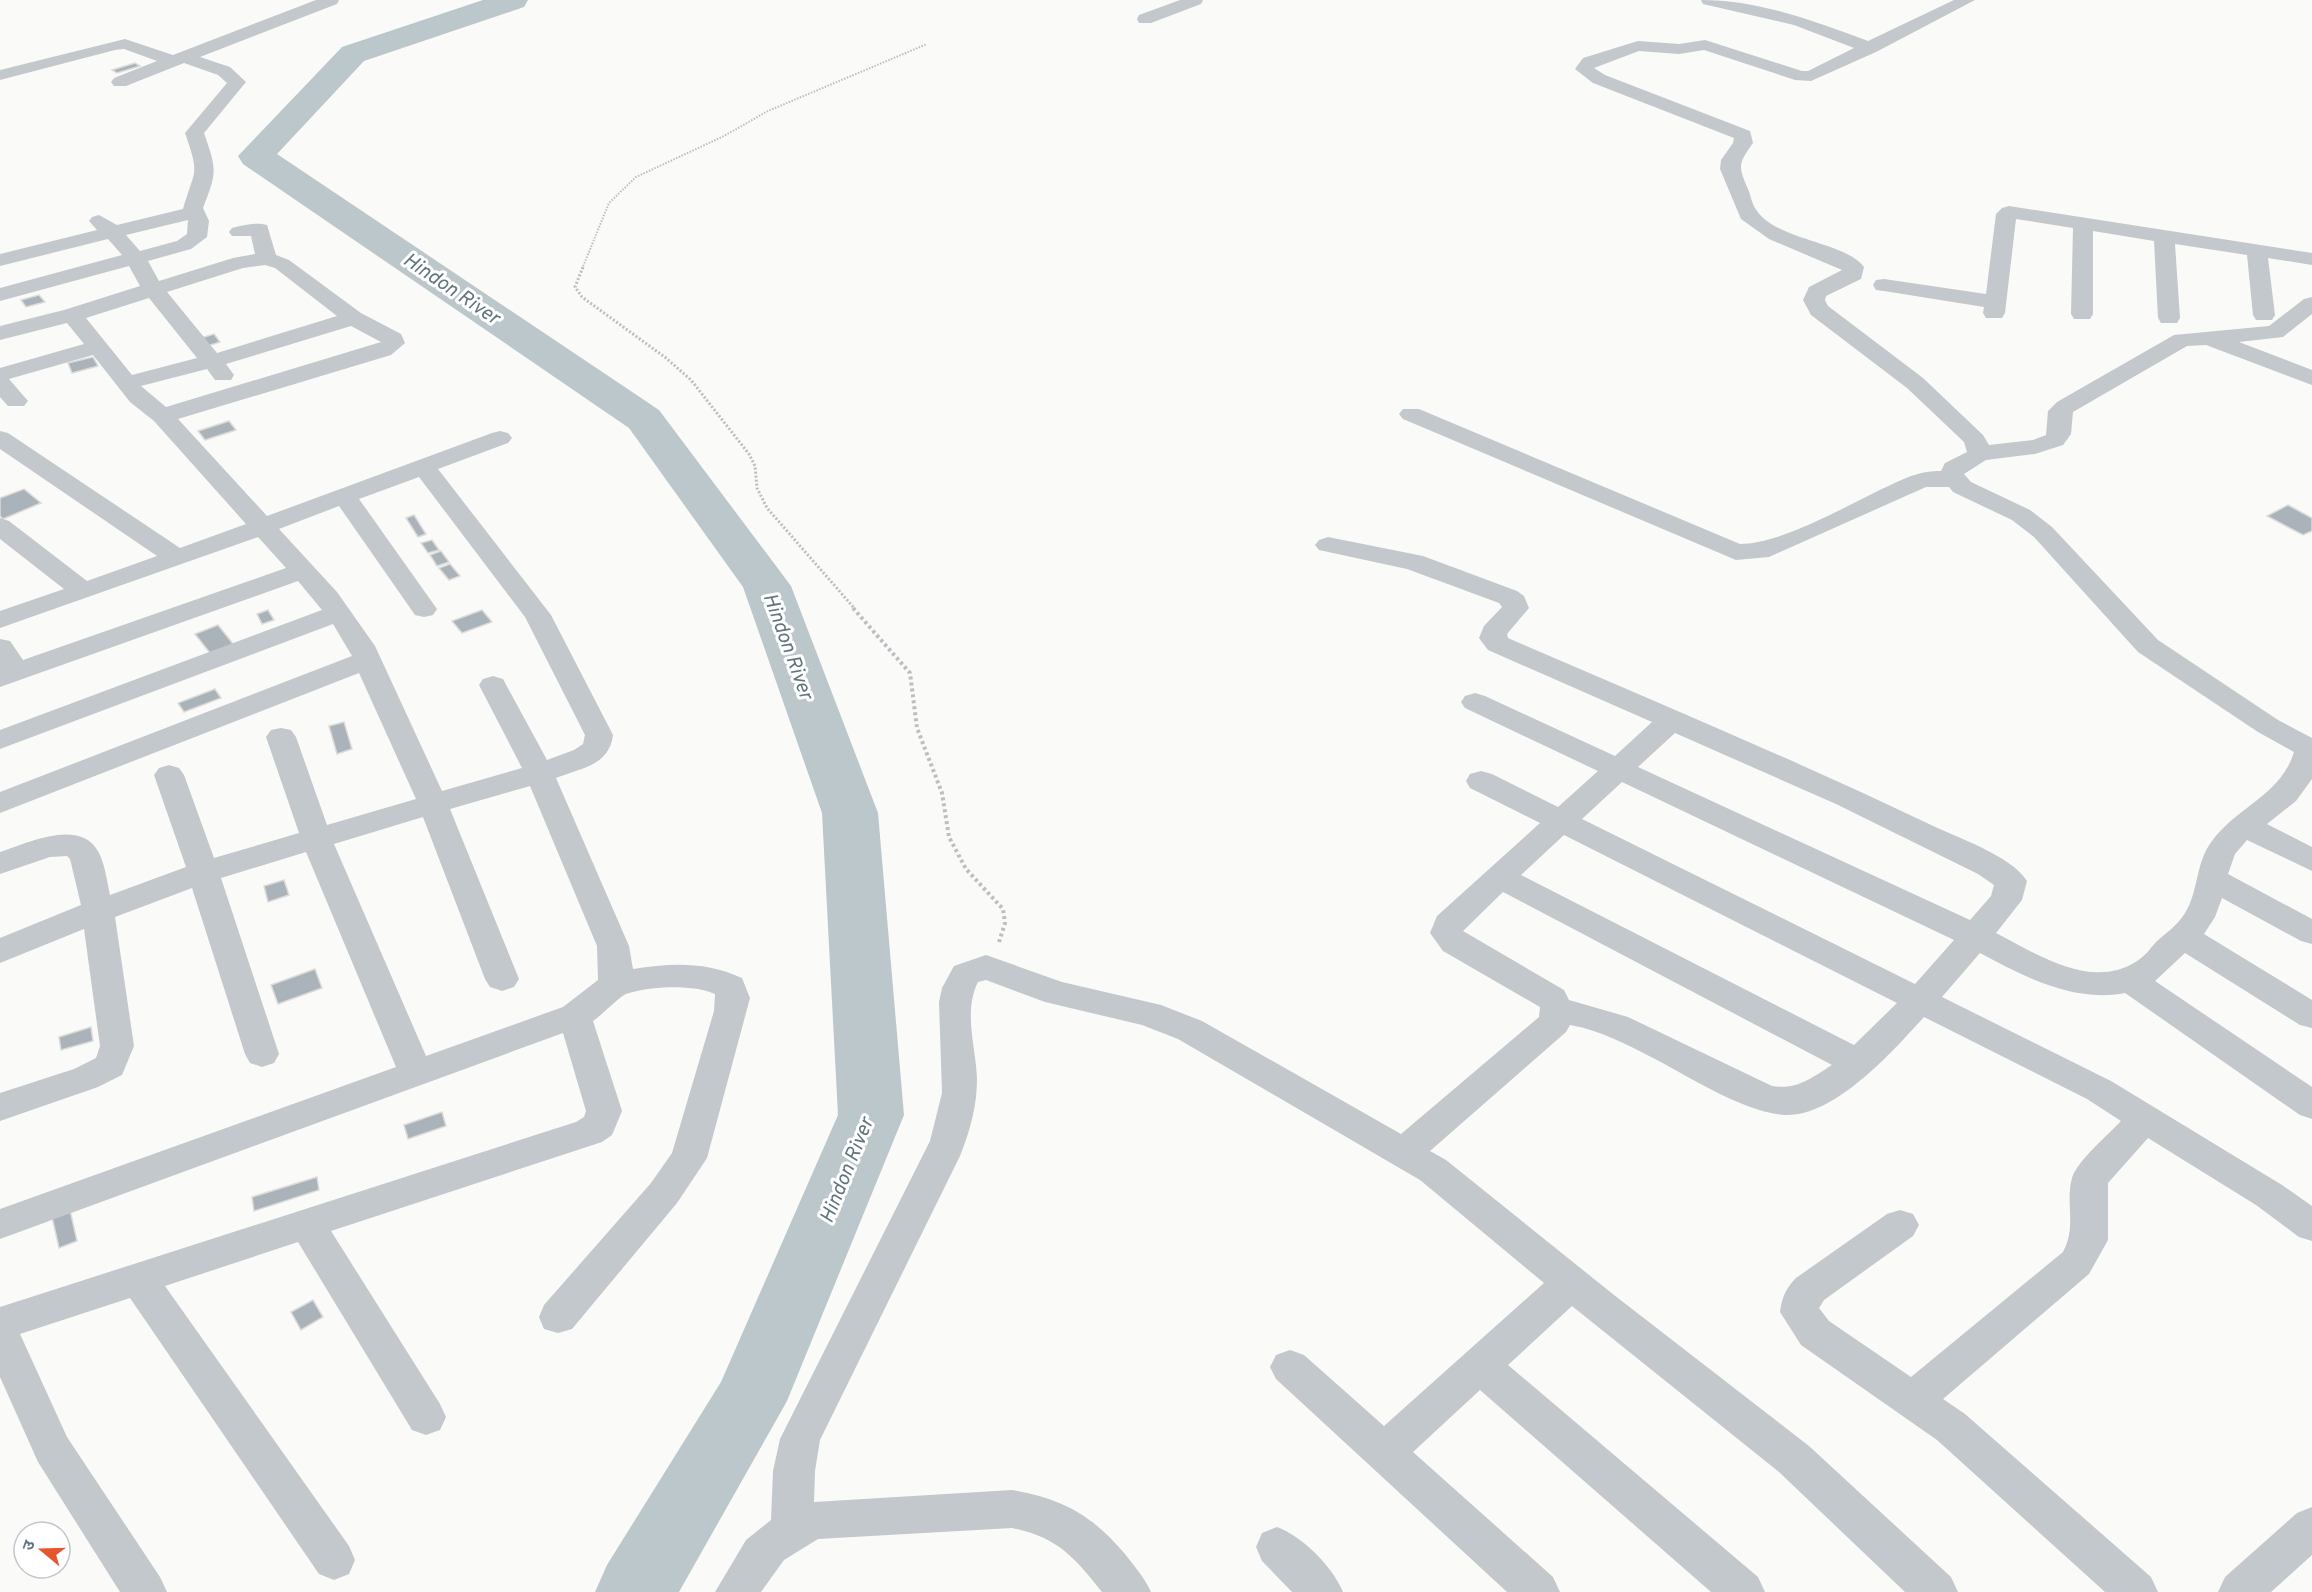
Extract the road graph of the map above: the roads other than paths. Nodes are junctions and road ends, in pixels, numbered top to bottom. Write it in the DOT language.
graph roads {
  1 [pos="331,0"];
  2 [pos="1195,0"];
  3 [pos="1709,0"];
  4 [pos="1927,3"];
  5 [pos="1957,4"];
  6 [pos="1145,19"];
  7 [pos="1870,48"];
  8 [pos="178,59"];
  9 [pos="0,75"];
  10 [pos="120,82"];
  11 [pos="195,212"];
  12 [pos="2083,223"];
  13 [pos="105,226"];
  14 [pos="239,232"];
  15 [pos="2164,235"];
  16 [pos="2257,250"];
  17 [pos="136,259"];
  18 [pos="266,259"];
  19 [pos="2312,259"];
  20 [pos="0,260"];
  21 [pos="1884,285"];
  22 [pos="152,288"];
  23 [pos="0,295"];
  24 [pos="2312,304"];
  25 [pos="2082,314"];
  26 [pos="72,315"];
  27 [pos="2264,315"];
  28 [pos="353,318"];
  29 [pos="2169,318"];
  30 [pos="312,331"];
  31 [pos="0,333"];
  32 [pos="2206,337"];
  33 [pos="97,347"];
  34 [pos="361,357"];
  35 [pos="213,361"];
  36 [pos="0,375"];
  37 [pos="2312,378"];
  38 [pos="0,382"];
  39 [pos="126,383"];
  40 [pos="236,393"];
  41 [pos="16,401"];
  42 [pos="1411,414"];
  43 [pos="162,416"];
  44 [pos="0,438"];
  45 [pos="500,438"];
  46 [pos="1979,453"];
  47 [pos="424,467"];
  48 [pos="1955,480"];
  49 [pos="344,495"];
  50 [pos="262,525"];
  51 [pos="0,526"];
  52 [pos="1328,545"];
  53 [pos="177,558"];
  54 [pos="304,570"];
  55 [pos="83,591"];
  56 [pos="424,609"];
  57 [pos="338,613"];
  58 [pos="0,620"];
  59 [pos="0,647"];
  60 [pos="367,660"];
  61 [pos="8,675"];
  62 [pos="493,685"];
  63 [pos="1475,702"];
  64 [pos="1671,721"];
  65 [pos="280,737"];
  66 [pos="0,740"];
  67 [pos="2310,749"];
  68 [pos="1618,770"];
  69 [pos="539,773"];
  70 [pos="169,776"];
  71 [pos="1481,781"];
  72 [pos="0,803"];
  73 [pos="433,804"];
  74 [pos="1562,821"];
  75 [pos="2246,826"];
  76 [pos="316,838"];
  77 [pos="2312,860"];
  78 [pos="0,863"];
  79 [pos="203,872"];
  80 [pos="1500,877"];
  81 [pos="2212,879"];
  82 [pos="98,911"];
  83 [pos="2312,933"];
  84 [pos="1975,936"];
  85 [pos="2182,936"];
  86 [pos="0,951"];
  87 [pos="502,979"];
  88 [pos="2129,980"];
  89 [pos="614,984"];
  90 [pos="1918,1000"];
  91 [pos="1558,1010"];
  92 [pos="575,1016"];
  93 [pos="2312,1016"];
  94 [pos="261,1054"];
  95 [pos="1858,1063"];
  96 [pos="416,1074"];
  97 [pos="2312,1105"];
  98 [pos="0,1107"];
  99 [pos="2145,1118"];
  100 [pos="1403,1153"];
  101 [pos="0,1224"];
  102 [pos="307,1224"];
  103 [pos="1900,1225"];
  104 [pos="2312,1226"];
  105 [pos="138,1279"];
  106 [pos="1571,1283"];
  107 [pos="558,1317"];
  108 [pos="0,1324"];
  109 [pos="0,1332"];
  110 [pos="1480,1365"];
  111 [pos="1290,1367"];
  112 [pos="1912,1401"];
  113 [pos="426,1417"];
  114 [pos="1384,1452"];
  115 [pos="2312,1527"];
  116 [pos="792,1529"];
  117 [pos="1277,1547"];
  118 [pos="334,1560"];
  119 [pos="145,1592"];
  120 [pos="737,1592"];
  121 [pos="1129,1592"];
  122 [pos="1321,1592"];
  123 [pos="1538,1592"];
  124 [pos="1743,1592"];
  125 [pos="1936,1592"];
  126 [pos="2136,1592"];
  127 [pos="2240,1592"];
  1 -- 8 [label="street"];
  2 -- 6 [label="street"];
  3 -- 7 [label="street"];
  4 -- 5 [label="street"];
  5 -- 7 [label="street"];
  7 -- 46 [label="street"];
  8 -- 9 [label="street"];
  8 -- 10 [label="street"];
  8 -- 11 [label="street"];
  11 -- 13 [label="street"];
  11 -- 17 [label="street"];
  12 -- 15 [label="street"];
  12 -- 21 [label="street"];
  12 -- 25 [label="street"];
  13 -- 17 [label="street"];
  13 -- 20 [label="street"];
  14 -- 18 [label="street"];
  15 -- 16 [label="street"];
  15 -- 29 [label="street"];
  16 -- 19 [label="street"];
  16 -- 27 [label="street"];
  17 -- 22 [label="street"];
  17 -- 23 [label="street"];
  18 -- 22 [label="street"];
  18 -- 28 [label="street"];
  22 -- 26 [label="street"];
  22 -- 35 [label="street"];
  24 -- 32 [label="street"];
  26 -- 31 [label="street"];
  26 -- 33 [label="street"];
  28 -- 30 [label="street"];
  28 -- 34 [label="street"];
  30 -- 34 [label="street"];
  30 -- 35 [label="street"];
  32 -- 37 [label="street"];
  32 -- 46 [label="street"];
  33 -- 36 [label="street"];
  33 -- 39 [label="street"];
  34 -- 40 [label="street"];
  35 -- 39 [label="street"];
  35 -- 40 [label="street"];
  38 -- 41 [label="street"];
  39 -- 43 [label="street"];
  40 -- 43 [label="street"];
  42 -- 48 [label="street"];
  43 -- 50 [label="street"];
  44 -- 53 [label="street"];
  45 -- 47 [label="street"];
  46 -- 48 [label="street"];
  47 -- 49 [label="street"];
  47 -- 69 [label="street"];
  48 -- 67 [label="street"];
  49 -- 50 [label="street"];
  49 -- 56 [label="street"];
  50 -- 53 [label="street"];
  50 -- 54 [label="street"];
  51 -- 55 [label="street"];
  52 -- 64 [label="street"];
  53 -- 55 [label="street"];
  54 -- 57 [label="street"];
  54 -- 61 [label="street"];
  55 -- 58 [label="street"];
  57 -- 60 [label="street"];
  57 -- 66 [label="street"];
  59 -- 61 [label="street"];
  60 -- 72 [label="street"];
  60 -- 73 [label="street"];
  62 -- 69 [label="street"];
  63 -- 68 [label="street"];
  64 -- 68 [label="street"];
  64 -- 84 [label="street"];
  65 -- 76 [label="street"];
  67 -- 75 [label="street"];
  68 -- 74 [label="street"];
  68 -- 84 [label="street"];
  69 -- 73 [label="street"];
  69 -- 89 [label="street"];
  70 -- 79 [label="street"];
  71 -- 74 [label="street"];
  73 -- 76 [label="street"];
  73 -- 87 [label="street"];
  74 -- 80 [label="street"];
  74 -- 90 [label="street"];
  75 -- 77 [label="street"];
  75 -- 81 [label="street"];
  76 -- 79 [label="street"];
  76 -- 96 [label="street"];
  78 -- 82 [label="street"];
  79 -- 82 [label="street"];
  79 -- 94 [label="street"];
  80 -- 91 [label="street"];
  80 -- 95 [label="street"];
  81 -- 83 [label="street"];
  81 -- 85 [label="street"];
  82 -- 86 [label="street"];
  82 -- 98 [label="street"];
  84 -- 88 [label="street"];
  84 -- 90 [label="street"];
  85 -- 88 [label="street"];
  85 -- 93 [label="street"];
  88 -- 97 [label="street"];
  89 -- 92 [label="street"];
  89 -- 107 [label="street"];
  90 -- 95 [label="street"];
  90 -- 99 [label="street"];
  91 -- 95 [label="street"];
  91 -- 100 [label="street"];
  92 -- 96 [label="street"];
  92 -- 102 [label="street"];
  96 -- 101 [label="street"];
  99 -- 104 [label="street"];
  99 -- 112 [label="street"];
  100 -- 106 [label="street"];
  100 -- 116 [label="street"];
  102 -- 105 [label="street"];
  102 -- 113 [label="street"];
  103 -- 112 [label="street"];
  105 -- 108 [label="street"];
  105 -- 118 [label="street"];
  106 -- 110 [label="street"];
  106 -- 125 [label="street"];
  109 -- 119 [label="street"];
  110 -- 114 [label="street"];
  110 -- 124 [label="street"];
  111 -- 114 [label="street"];
  112 -- 126 [label="street"];
  114 -- 123 [label="street"];
  115 -- 127 [label="street"];
  116 -- 120 [label="street"];
  116 -- 121 [label="street"];
  117 -- 122 [label="street"];
}
